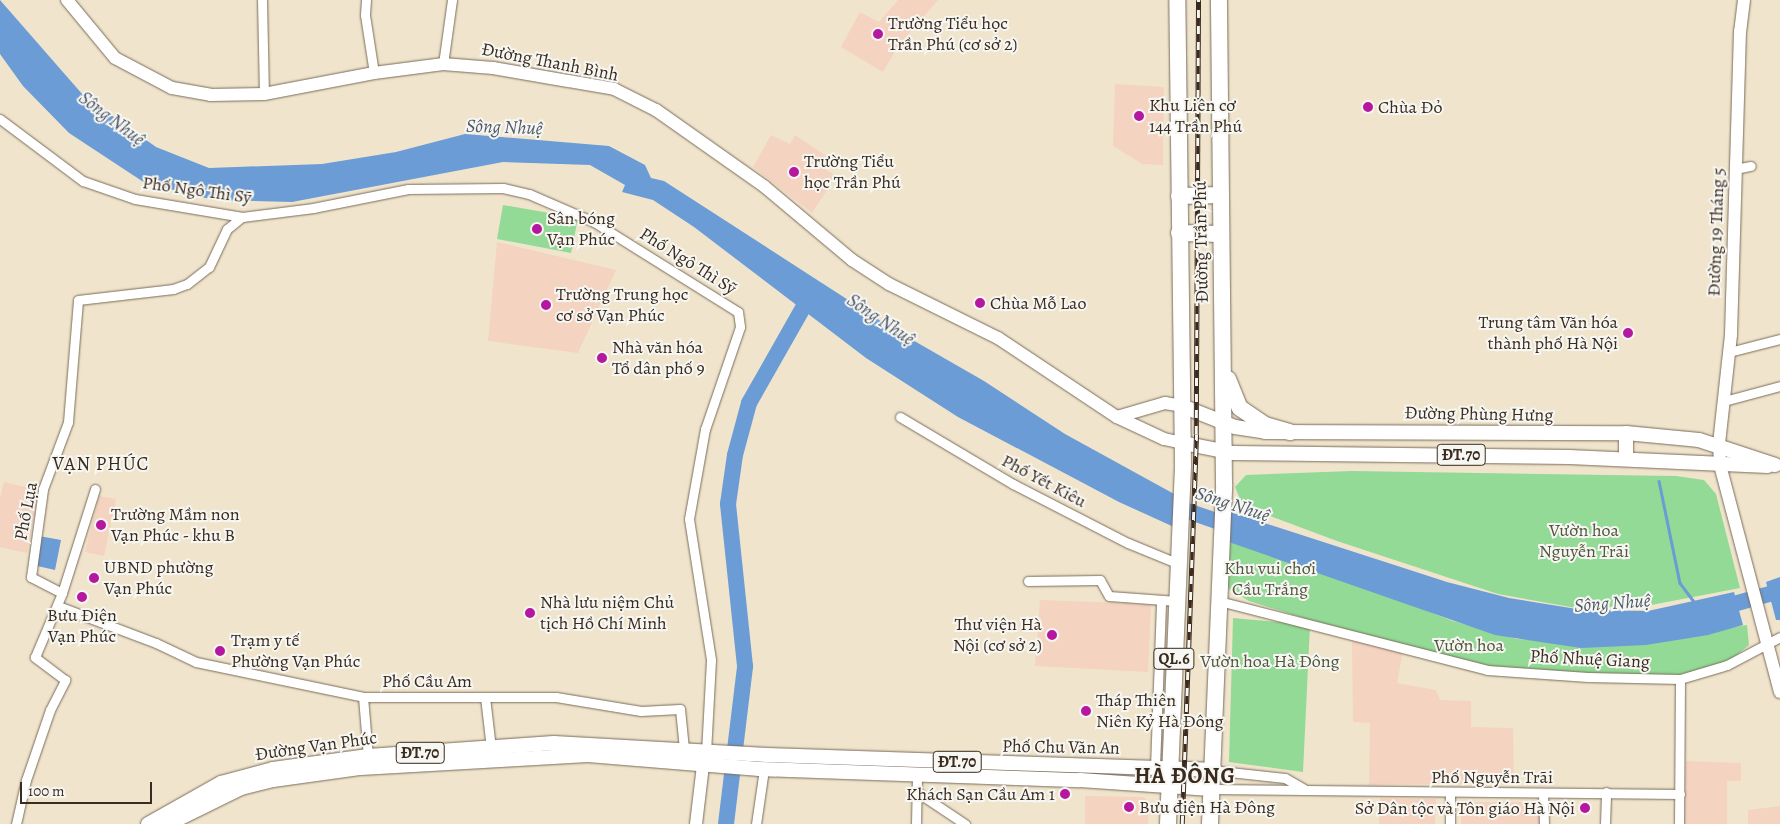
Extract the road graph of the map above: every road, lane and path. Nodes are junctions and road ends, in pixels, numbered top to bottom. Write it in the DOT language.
graph roads {
  1 [pos="67,0"];
  2 [pos="262,0"];
  3 [pos="366,0"];
  4 [pos="452,0"];
  5 [pos="1177,0"];
  6 [pos="1219,0"];
  7 [pos="1744,0"];
  8 [pos="443,64"];
  9 [pos="374,73"];
  10 [pos="264,94"];
  11 [pos="0,119"];
  12 [pos="1751,166"];
  13 [pos="1736,169"];
  14 [pos="1221,195"];
  15 [pos="1179,196"];
  16 [pos="242,217"];
  17 [pos="1179,233"];
  18 [pos="1221,234"];
  19 [pos="1780,339"];
  20 [pos="1729,352"];
  21 [pos="1223,368"];
  22 [pos="1780,386"];
  23 [pos="1724,401"];
  24 [pos="1182,406"];
  25 [pos="900,417"];
  26 [pos="1117,417"];
  27 [pos="1223,422"];
  28 [pos="1290,432"];
  29 [pos="1529,433"];
  30 [pos="1626,433"];
  31 [pos="1183,443"];
  32 [pos="1719,444"];
  33 [pos="1224,451"];
  34 [pos="1528,457"];
  35 [pos="1626,459"];
  36 [pos="1720,465"];
  37 [pos="1777,465"];
  38 [pos="95,489"];
  39 [pos="1179,558"];
  40 [pos="1028,581"];
  41 [pos="62,593"];
  42 [pos="1169,600"];
  43 [pos="1219,601"];
  44 [pos="58,606"];
  45 [pos="1780,637"];
  46 [pos="1767,644"];
  47 [pos="1680,679"];
  48 [pos="1780,692"];
  49 [pos="362,697"];
  50 [pos="485,699"];
  51 [pos="490,742"];
  52 [pos="684,749"];
  53 [pos="620,752"];
  54 [pos="763,755"];
  55 [pos="368,756"];
  56 [pos="822,756"];
  57 [pos="708,759"];
  58 [pos="1162,767"];
  59 [pos="311,769"];
  60 [pos="762,769"];
  61 [pos="983,770"];
  62 [pos="1216,770"];
  63 [pos="821,772"];
  64 [pos="917,775"];
  65 [pos="1162,784"];
  66 [pos="1216,789"];
  67 [pos="1304,789"];
  68 [pos="917,792"];
  69 [pos="1606,792"];
  70 [pos="1450,794"];
  71 [pos="1680,794"];
  72 [pos="1543,795"];
  73 [pos="954,821"];
  74 [pos="16,824"];
  75 [pos="148,824"];
  76 [pos="168,824"];
  77 [pos="696,824"];
  78 [pos="756,824"];
  79 [pos="916,824"];
  80 [pos="965,824"];
  81 [pos="1168,824"];
  82 [pos="1210,824"];
  83 [pos="1450,824"];
  84 [pos="1544,824"];
  85 [pos="1605,824"];
  86 [pos="1679,824"];
  1 -- 10 [label="street, Đường Thanh Bình"];
  2 -- 10 [label="street"];
  3 -- 9 [label="street"];
  4 -- 8 [label="street"];
  5 -- 15 [label="highway, Đường Trần Phú / QL.6"];
  6 -- 14 [label="highway, Đường Trần Phú / QL.6"];
  7 -- 13 [label="street, Đường 19 Tháng 5"];
  8 -- 9 [label="street, Đường Thanh Bình"];
  8 -- 26 [label="street, Đường Thanh Bình"];
  9 -- 10 [label="street, Đường Thanh Bình"];
  11 -- 16 [label="street, Phố Ngô Thì Sỹ"];
  12 -- 13 [label="street"];
  13 -- 20 [label="street, Đường 19 Tháng 5"];
  14 -- 15 [label="highway"];
  14 -- 18 [label="highway, Đường Trần Phú / QL.6"];
  15 -- 17 [label="highway, Đường Trần Phú / QL.6"];
  16 -- 41 [label="street, Phố Lụa"];
  16 -- 57 [label="street, Phố Ngô Thì Sỹ"];
  17 -- 18 [label="highway"];
  17 -- 24 [label="highway, Đường Trần Phú / QL.6"];
  18 -- 21 [label="highway, Đường Trần Phú / QL.6"];
  19 -- 20 [label="street"];
  20 -- 23 [label="street, Đường 19 Tháng 5"];
  21 -- 27 [label="highway, Đường Trần Phú / QL.6"];
  21 -- 28 [label="highway"];
  22 -- 23 [label="street"];
  23 -- 32 [label="street, Đường 19 Tháng 5"];
  24 -- 26 [label="street"];
  24 -- 27 [label="main road, Đường Phùng Hưng / ĐT.70"];
  24 -- 31 [label="highway, Đường Trần Phú / QL.6"];
  25 -- 39 [label="street, Phố Yết Kiêu"];
  26 -- 31 [label="street, Đường Thanh Bình"];
  27 -- 28 [label="main road, Đường Phùng Hưng / ĐT.70"];
  27 -- 33 [label="highway, Đường Trần Phú / QL.6"];
  28 -- 29 [label="main road, Đường Phùng Hưng / ĐT.70"];
  29 -- 30 [label="main road, Đường Phùng Hưng / ĐT.70"];
  29 -- 34 [label="main road"];
  30 -- 32 [label="main road, Đường Phùng Hưng / ĐT.70"];
  30 -- 35 [label="main road"];
  31 -- 33 [label="main road, Đường Phùng Hưng / ĐT.70"];
  31 -- 39 [label="highway, Đường Trần Phú / QL.6"];
  32 -- 36 [label="street, Đường 19 Tháng 5"];
  32 -- 37 [label="main road, Đường Phùng Hưng / ĐT.70"];
  33 -- 34 [label="main road, Đường Phùng Hưng / ĐT.70"];
  33 -- 43 [label="highway, Đường Trần Phú / QL.6"];
  34 -- 35 [label="main road, Đường Phùng Hưng / ĐT.70"];
  35 -- 36 [label="main road, Đường Phùng Hưng / ĐT.70"];
  36 -- 37 [label="main road, Đường Phùng Hưng / ĐT.70"];
  36 -- 46 [label="street, Đường 19 Tháng 5"];
  38 -- 41 [label="street"];
  39 -- 42 [label="highway, QL.6"];
  40 -- 42 [label="street"];
  41 -- 44 [label="street"];
  42 -- 58 [label="highway, QL.6"];
  43 -- 47 [label="street, Phố Nhuệ Giang"];
  43 -- 62 [label="highway, QL.6"];
  44 -- 49 [label="street, Phố Cầu Am"];
  44 -- 74 [label="street"];
  45 -- 46 [label="street, Phố Nhuệ Giang"];
  46 -- 47 [label="street, Phố Nhuệ Giang"];
  46 -- 48 [label="street, Đường 19 Tháng 5"];
  47 -- 71 [label="street"];
  49 -- 50 [label="street, Phố Cầu Am"];
  49 -- 55 [label="street"];
  50 -- 51 [label="street"];
  50 -- 52 [label="street, Phố Cầu Am"];
  51 -- 53 [label="main road, Đường Vạn Phúc / ĐT.70"];
  51 -- 55 [label="main road, Đường Vạn Phúc / ĐT.70"];
  52 -- 53 [label="main road, Đường Vạn Phúc / ĐT.70"];
  52 -- 57 [label="main road, Đường Vạn Phúc / ĐT.70"];
  53 -- 57 [label="main road, Đường Vạn Phúc / ĐT.70"];
  53 -- 59 [label="main road, Đường Vạn Phúc / ĐT.70"];
  54 -- 56 [label="main road, Phố Chu Văn An / ĐT.70"];
  54 -- 57 [label="main road, ĐT.70"];
  54 -- 60 [label="main road"];
  55 -- 59 [label="main road, Đường Vạn Phúc / ĐT.70"];
  56 -- 61 [label="main road, Phố Chu Văn An / ĐT.70"];
  56 -- 63 [label="main road"];
  57 -- 60 [label="main road, ĐT.70"];
  57 -- 77 [label="street"];
  58 -- 61 [label="main road, Phố Chu Văn An / ĐT.70"];
  58 -- 62 [label="main road, Phố Chu Văn An / ĐT.70"];
  58 -- 65 [label="highway, QL.6"];
  59 -- 75 [label="main road, Đường Vạn Phúc / ĐT.70"];
  59 -- 76 [label="main road, Đường Vạn Phúc / ĐT.70"];
  60 -- 63 [label="main road, Phố Chu Văn An / ĐT.70"];
  60 -- 78 [label="street"];
  61 -- 64 [label="main road, Phố Chu Văn An / ĐT.70"];
  61 -- 65 [label="main road, Phố Chu Văn An / ĐT.70"];
  62 -- 66 [label="highway, QL.6"];
  62 -- 67 [label="street, Phố Nguyễn Trãi"];
  63 -- 64 [label="main road, Phố Chu Văn An / ĐT.70"];
  64 -- 68 [label="street"];
  65 -- 66 [label="main road, Phố Chu Văn An / ĐT.70"];
  65 -- 81 [label="highway, QL.6"];
  66 -- 67 [label="street, Phố Nguyễn Trãi"];
  66 -- 82 [label="highway, QL.6"];
  67 -- 70 [label="street, Phố Nguyễn Trãi"];
  68 -- 73 [label="street"];
  68 -- 79 [label="street"];
  69 -- 71 [label="street, Phố Nguyễn Trãi"];
  69 -- 72 [label="street, Phố Nguyễn Trãi"];
  69 -- 85 [label="street"];
  70 -- 72 [label="street, Phố Nguyễn Trãi"];
  70 -- 83 [label="street"];
  71 -- 86 [label="street"];
  72 -- 84 [label="street"];
  73 -- 80 [label="street"];
}
